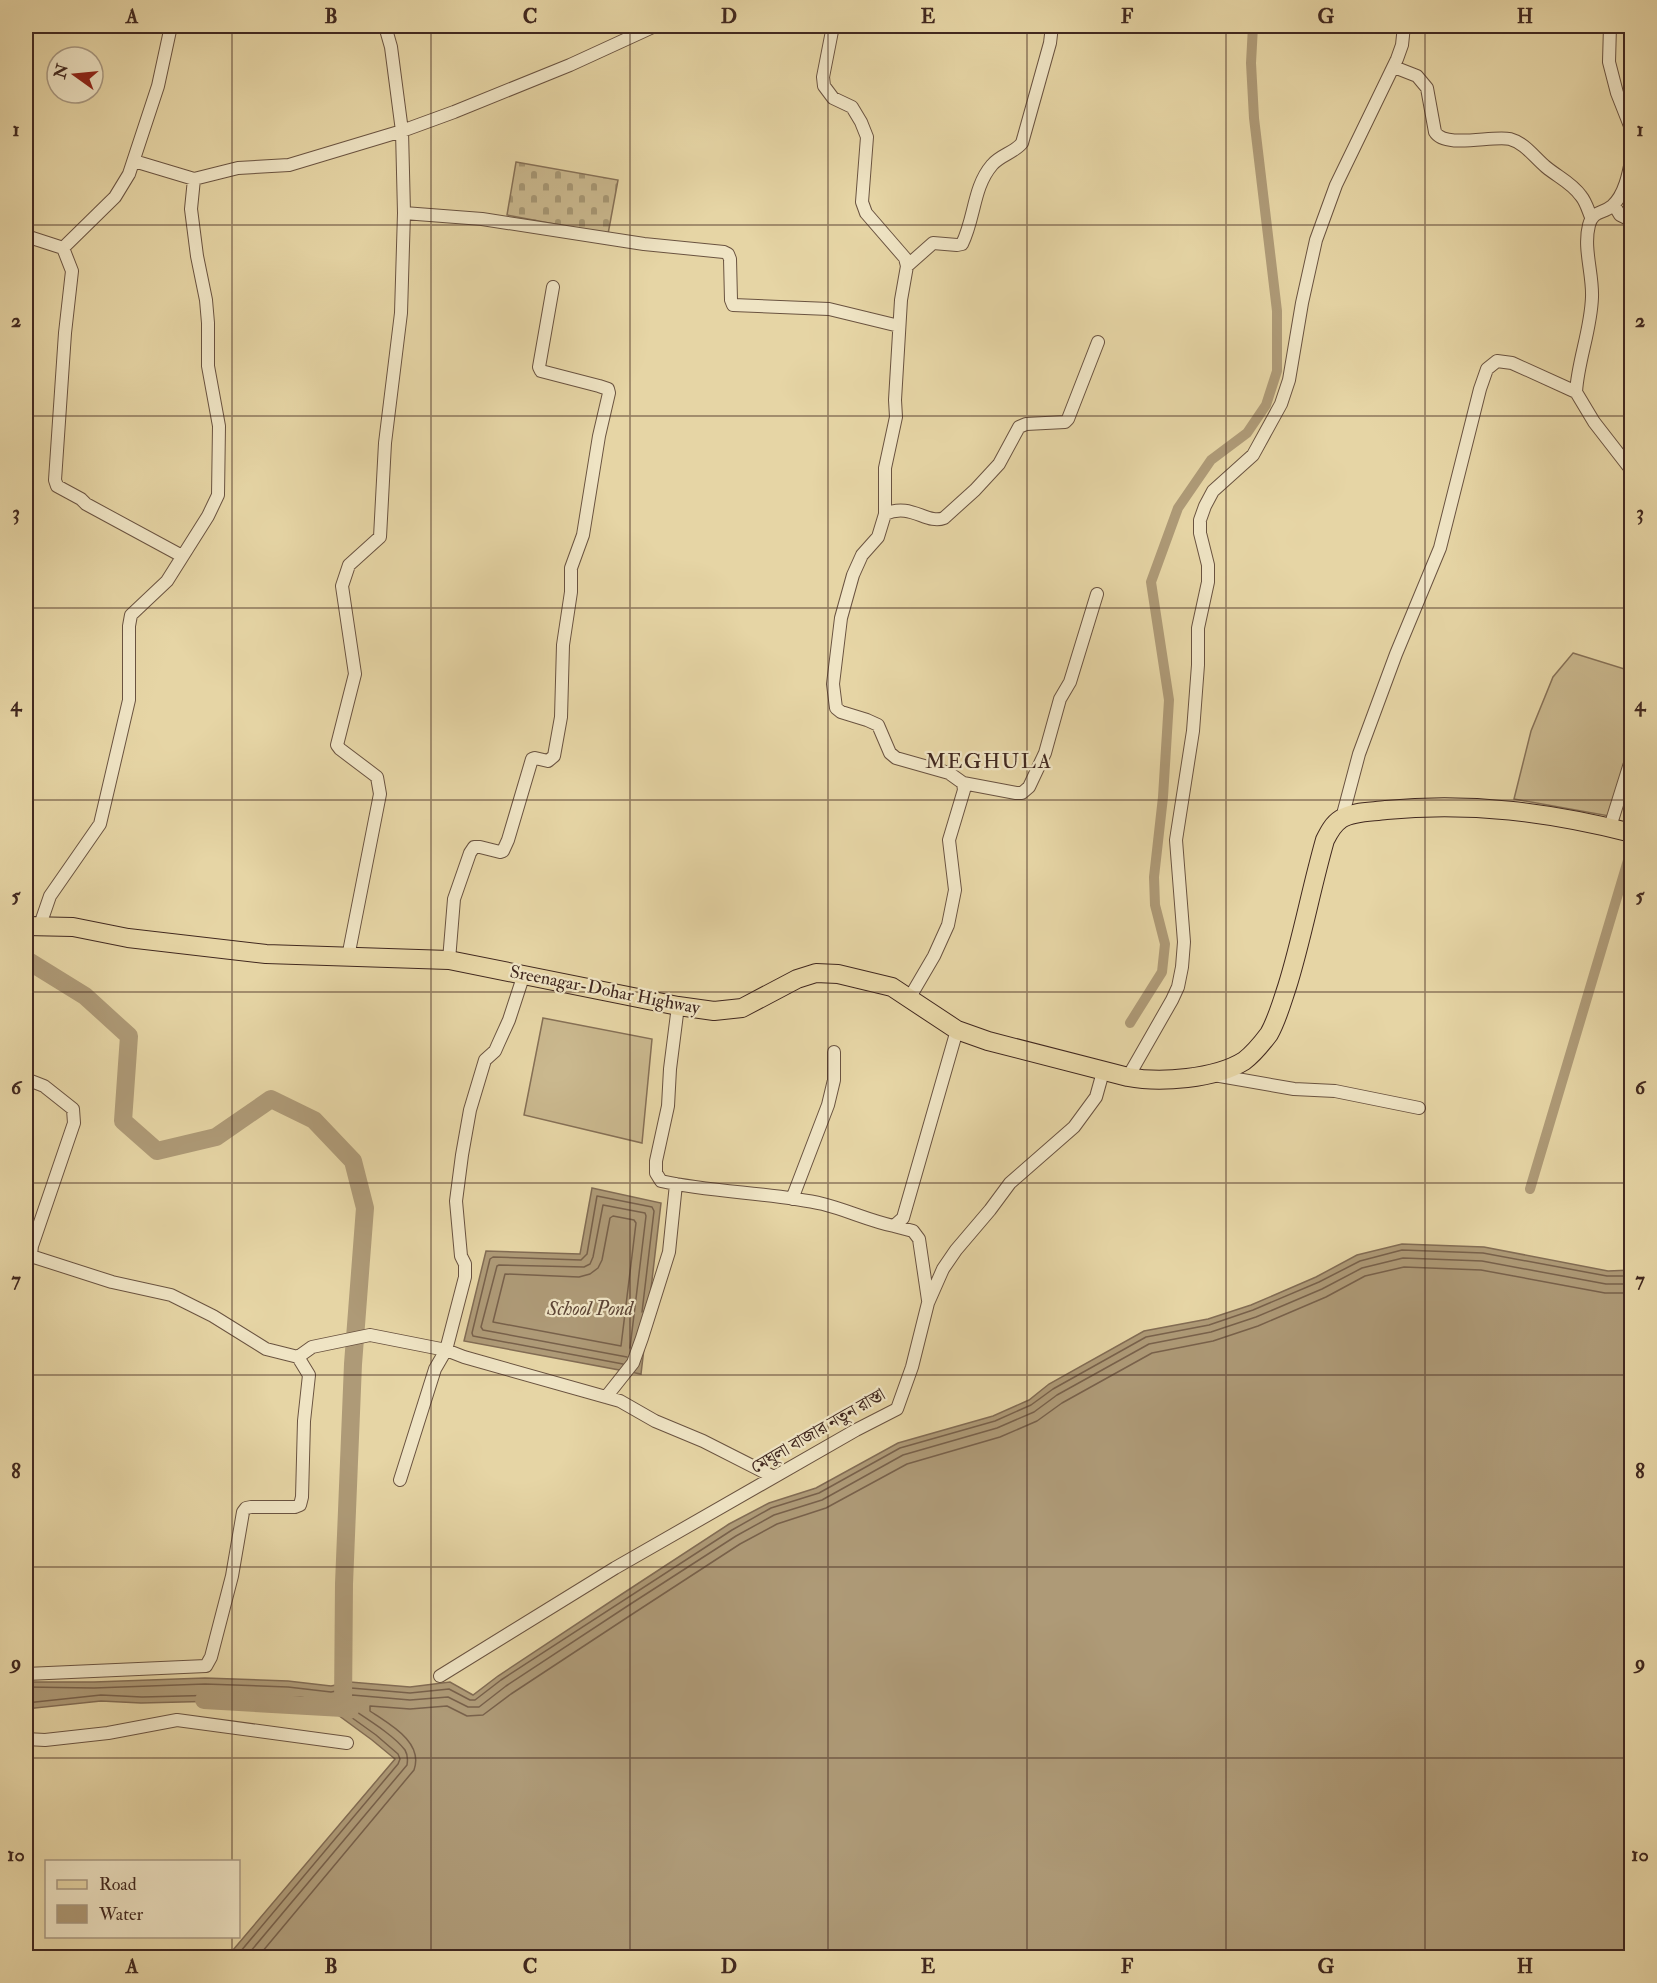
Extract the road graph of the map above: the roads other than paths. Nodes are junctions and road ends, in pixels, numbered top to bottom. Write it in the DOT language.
graph roads {
  1 [pos="171,26"];
  2 [pos="385,26"];
  3 [pos="655,26"];
  4 [pos="833,26"];
  5 [pos="1052,26"];
  6 [pos="1404,26"];
  7 [pos="1610,26"];
  8 [pos="1394,67"];
  9 [pos="402,131"];
  10 [pos="1632,131"];
  11 [pos="1632,156"];
  12 [pos="134,160"];
  13 [pos="195,179"];
  14 [pos="1614,205"];
  15 [pos="404,213"];
  16 [pos="1591,217"];
  17 [pos="1632,220"];
  18 [pos="26,236"];
  19 [pos="63,248"];
  20 [pos="907,266"];
  21 [pos="553,287"];
  22 [pos="899,326"];
  23 [pos="1098,342"];
  24 [pos="1576,392"];
  25 [pos="1632,471"];
  26 [pos="885,514"];
  27 [pos="182,556"];
  28 [pos="1097,594"];
  29 [pos="1632,757"];
  30 [pos="963,783"];
  31 [pos="1342,818"];
  32 [pos="1620,830"];
  33 [pos="33,926"];
  34 [pos="348,957"];
  35 [pos="449,960"];
  36 [pos="524,974"];
  37 [pos="909,997"];
  38 [pos="678,1006"];
  39 [pos="957,1030"];
  40 [pos="834,1052"];
  41 [pos="1103,1072"];
  42 [pos="1207,1074"];
  43 [pos="1128,1077"];
  44 [pos="26,1079"];
  45 [pos="1419,1108"];
  46 [pos="676,1184"];
  47 [pos="792,1199"];
  48 [pos="894,1226"];
  49 [pos="928,1303"];
  50 [pos="446,1350"];
  51 [pos="298,1356"];
  52 [pos="606,1397"];
  53 [pos="774,1477"];
  54 [pos="400,1480"];
  55 [pos="26,1674"];
  56 [pos="440,1676"];
  57 [pos="26,1740"];
  58 [pos="347,1743"];
  1 -- 12 [label="street"];
  2 -- 9 [label="street"];
  3 -- 9 [label="street"];
  4 -- 20 [label="street"];
  5 -- 20 [label="street"];
  6 -- 8 [label="street"];
  7 -- 10 [label="street"];
  8 -- 16 [label="street"];
  8 -- 43 [label="street"];
  9 -- 13 [label="street"];
  9 -- 15 [label="street"];
  11 -- 14 [label="street"];
  12 -- 13 [label="street"];
  12 -- 19 [label="street"];
  13 -- 27 [label="street"];
  14 -- 16 [label="street"];
  14 -- 17 [label="street"];
  15 -- 22 [label="street"];
  15 -- 34 [label="street"];
  16 -- 24 [label="street"];
  18 -- 19 [label="street"];
  19 -- 27 [label="street"];
  20 -- 22 [label="street"];
  21 -- 35 [label="street"];
  22 -- 26 [label="street"];
  23 -- 26 [label="street"];
  24 -- 25 [label="street"];
  24 -- 31 [label="street"];
  26 -- 30 [label="street"];
  27 -- 33 [label="street"];
  28 -- 30 [label="street"];
  29 -- 32 [label="street"];
  30 -- 37 [label="street"];
  31 -- 32 [label="main road"];
  31 -- 42 [label="main road, Sreenagar-Dohar Highway"];
  33 -- 34 [label="main road, Sreenagar-Dohar Highway"];
  34 -- 35 [label="main road, Sreenagar-Dohar Highway"];
  35 -- 36 [label="main road, Sreenagar-Dohar Highway"];
  36 -- 38 [label="main road, Sreenagar-Dohar Highway"];
  36 -- 50 [label="street"];
  37 -- 38 [label="main road, Sreenagar-Dohar Highway"];
  37 -- 39 [label="main road, Sreenagar-Dohar Highway"];
  38 -- 46 [label="street"];
  39 -- 41 [label="main road, Sreenagar-Dohar Highway"];
  39 -- 48 [label="street"];
  40 -- 47 [label="street"];
  41 -- 43 [label="main road, Sreenagar-Dohar Highway"];
  41 -- 49 [label="street, মেঘুলা বাজার নতুন রাস্তা"];
  42 -- 43 [label="main road, Sreenagar-Dohar Highway"];
  42 -- 45 [label="street"];
  44 -- 51 [label="street"];
  46 -- 47 [label="street"];
  46 -- 52 [label="street"];
  47 -- 48 [label="street"];
  48 -- 49 [label="street"];
  49 -- 53 [label="street, মেঘুলা বাজার নতুন রাস্তা"];
  50 -- 51 [label="street"];
  50 -- 52 [label="street"];
  50 -- 54 [label="street"];
  51 -- 55 [label="street"];
  52 -- 53 [label="street"];
  53 -- 56 [label="street, মেঘুলা বাজার নতুন রাস্তা"];
  57 -- 58 [label="street"];
}
